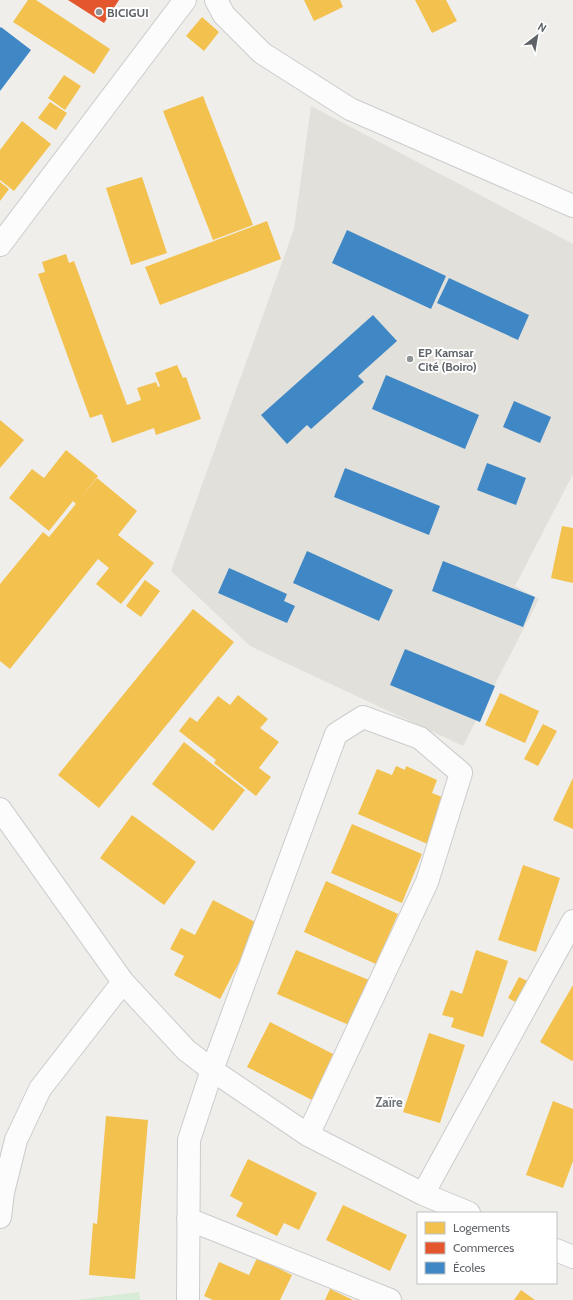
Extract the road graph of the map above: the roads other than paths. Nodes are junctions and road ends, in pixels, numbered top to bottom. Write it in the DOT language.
graph roads {
  1 [pos="185,0"];
  2 [pos="216,0"];
  3 [pos="573,206"];
  4 [pos="0,245"];
  5 [pos="0,809"];
  6 [pos="573,921"];
  7 [pos="123,982"];
  8 [pos="212,1070"];
  9 [pos="308,1135"];
  10 [pos="423,1194"];
  11 [pos="467,1212"];
  12 [pos="0,1217"];
  13 [pos="188,1219"];
  14 [pos="557,1250"];
  15 [pos="573,1257"];
  16 [pos="188,1300"];
  17 [pos="390,1300"];
  1 -- 4 [label="street"];
  2 -- 3 [label="street"];
  5 -- 7 [label="street"];
  6 -- 10 [label="street"];
  7 -- 8 [label="street"];
  7 -- 12 [label="street"];
  8 -- 9 [label="street"];
  8 -- 9 [label="street"];
  8 -- 13 [label="street"];
  9 -- 10 [label="street"];
  10 -- 11 [label="street"];
  13 -- 16 [label="street"];
  13 -- 17 [label="street"];
  14 -- 15 [label="street"];
}
